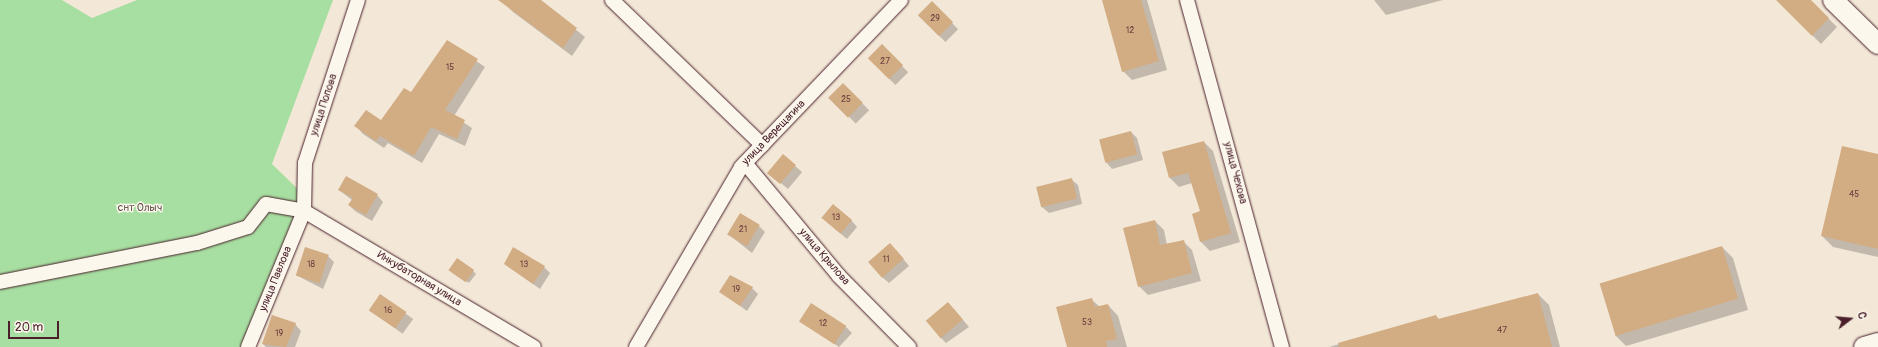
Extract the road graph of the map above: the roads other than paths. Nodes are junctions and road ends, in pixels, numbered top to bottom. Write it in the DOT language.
graph roads {
  1 [pos="358,0"];
  2 [pos="612,0"];
  3 [pos="901,0"];
  4 [pos="1188,0"];
  5 [pos="1833,0"];
  6 [pos="1878,44"];
  7 [pos="762,145"];
  8 [pos="745,163"];
  9 [pos="304,212"];
  10 [pos="0,282"];
  11 [pos="1878,343"];
  12 [pos="525,345"];
  13 [pos="248,347"];
  14 [pos="636,347"];
  15 [pos="909,347"];
  16 [pos="1282,347"];
  17 [pos="1864,347"];
  1 -- 9 [label="street, улица Попова"];
  2 -- 7 [label="street"];
  3 -- 7 [label="street, улица Верещагина"];
  4 -- 16 [label="street, улица Чехова"];
  5 -- 6 [label="main road"];
  7 -- 8 [label="street, улица Верещагина"];
  8 -- 14 [label="street, улица Верещагина"];
  8 -- 15 [label="street, улица Крылова"];
  9 -- 10 [label="street, Инкубаторная улица"];
  9 -- 12 [label="street, Инкубаторная улица"];
  9 -- 13 [label="street, улица Павлова"];
  11 -- 17 [label="main road"];
}
